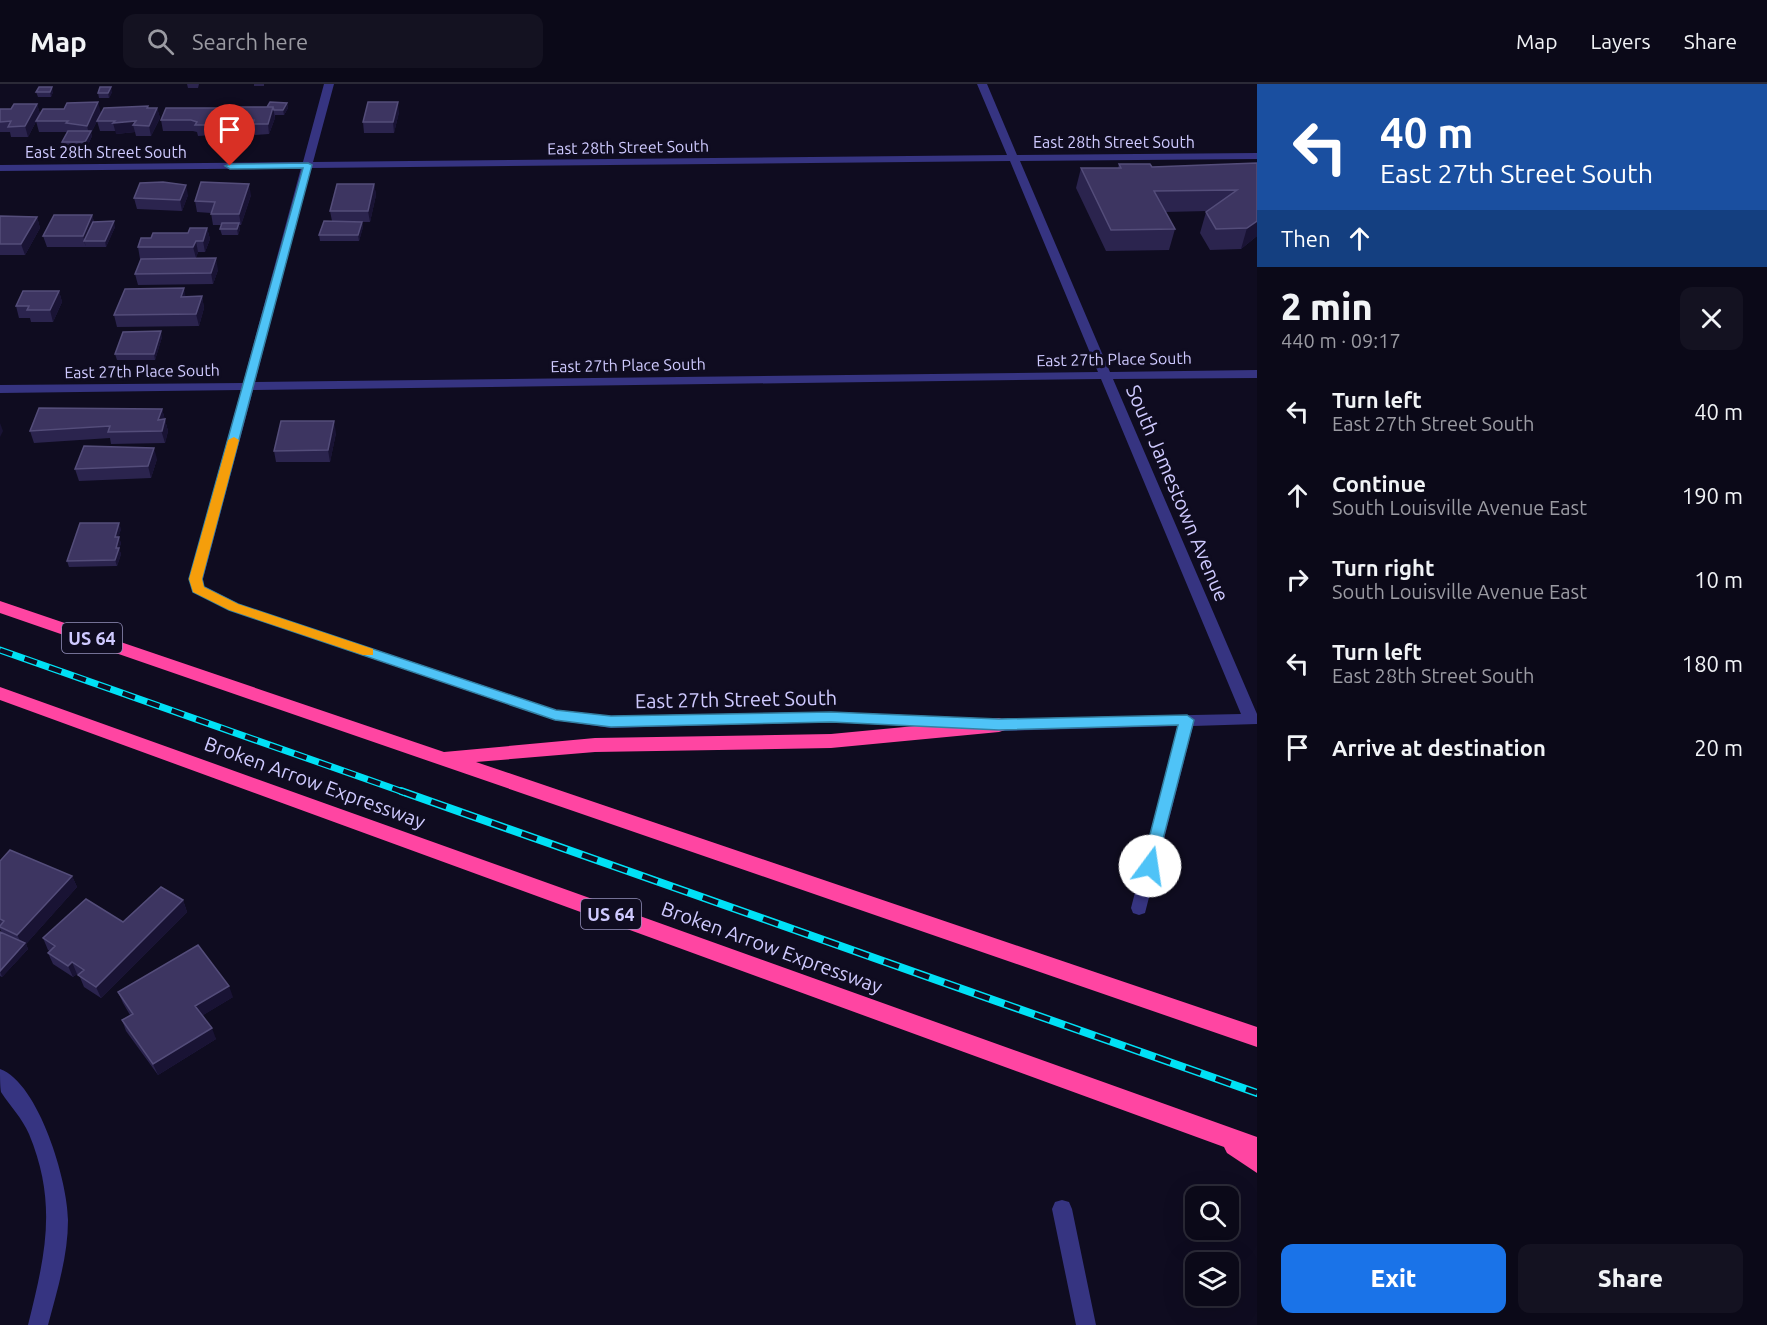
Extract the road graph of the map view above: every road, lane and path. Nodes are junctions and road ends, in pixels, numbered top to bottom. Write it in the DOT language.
graph roads {
  1 [pos="329,84"];
  2 [pos="982,84"];
  3 [pos="1257,156"];
  4 [pos="1168,157"];
  5 [pos="1014,158"];
  6 [pos="308,165"];
  7 [pos="0,168"];
  8 [pos="1176,172"];
  9 [pos="1257,374"];
  10 [pos="1106,376"];
  11 [pos="247,386"];
  12 [pos="0,389"];
  13 [pos="0,607"];
  14 [pos="0,693"];
  15 [pos="1254,719"];
  16 [pos="1187,720"];
  17 [pos="999,724"];
  18 [pos="438,758"];
  19 [pos="1139,908"];
  20 [pos="1257,1037"];
  21 [pos="0,1077"];
  22 [pos="1221,1135"];
  23 [pos="1257,1148"];
  24 [pos="1257,1162"];
  25 [pos="1062,1209"];
  26 [pos="38,1325"];
  27 [pos="1086,1325"];
  1 -- 6 [label="street"];
  2 -- 5 [label="street, South Jamestown Avenue"];
  3 -- 4 [label="street, East 28th Street South"];
  4 -- 5 [label="street, East 28th Street South"];
  4 -- 8 [label="street"];
  5 -- 6 [label="street, East 28th Street South"];
  5 -- 10 [label="street, South Jamestown Avenue"];
  6 -- 7 [label="street, East 28th Street South"];
  6 -- 11 [label="street"];
  9 -- 10 [label="street, East 27th Place South"];
  10 -- 11 [label="street, East 27th Place South"];
  10 -- 15 [label="street, South Jamestown Avenue"];
  11 -- 12 [label="street, East 27th Place South"];
  11 -- 17 [label="street, East 27th Street South"];
  13 -- 18 [label="highway, US 64"];
  14 -- 22 [label="highway, Broken Arrow Expressway / US 64"];
  15 -- 16 [label="street, East 27th Street South"];
  16 -- 17 [label="street, East 27th Street South"];
  16 -- 19 [label="street"];
  17 -- 18 [label="highway"];
  18 -- 20 [label="highway, US 64"];
  21 -- 26 [label="street"];
  22 -- 23 [label="highway, Broken Arrow Expressway / US 64"];
  22 -- 24 [label="highway"];
  25 -- 27 [label="street"];
}
